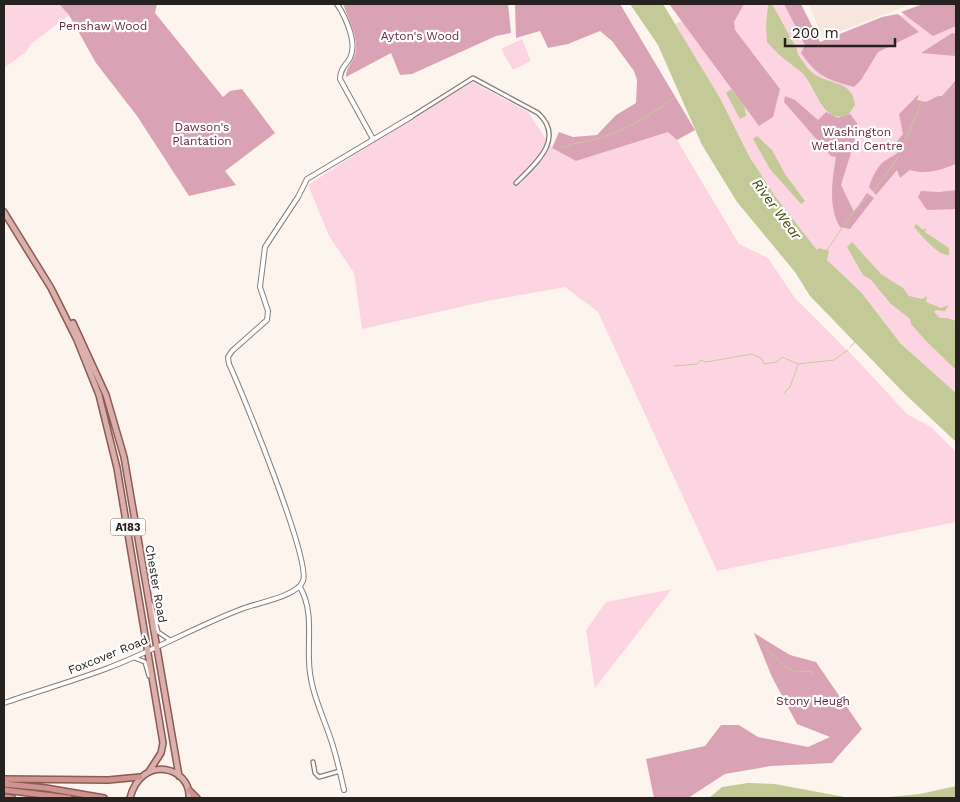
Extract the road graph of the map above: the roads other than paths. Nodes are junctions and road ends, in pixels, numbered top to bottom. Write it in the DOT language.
graph roads {
  1 [pos="337,4"];
  2 [pos="411,116"];
  3 [pos="373,139"];
  4 [pos="516,183"];
  5 [pos="4,212"];
  6 [pos="52,291"];
  7 [pos="300,587"];
  8 [pos="147,589"];
  9 [pos="170,640"];
  10 [pos="157,646"];
  11 [pos="146,650"];
  12 [pos="131,658"];
  13 [pos="154,694"];
  14 [pos="4,702"];
  15 [pos="313,762"];
  16 [pos="150,770"];
  17 [pos="340,771"];
  18 [pos="179,776"];
  19 [pos="140,777"];
  20 [pos="4,779"];
  21 [pos="4,784"];
  22 [pos="4,790"];
  23 [pos="189,790"];
  24 [pos="344,790"];
  25 [pos="4,797"];
  26 [pos="12,798"];
  27 [pos="69,798"];
  28 [pos="104,798"];
  29 [pos="130,798"];
  30 [pos="189,798"];
  31 [pos="197,798"];
  1 -- 3 [label="street"];
  2 -- 3 [label="street"];
  2 -- 4 [label="street"];
  3 -- 7 [label="street"];
  5 -- 6 [label="main road, Chester Road / A183"];
  6 -- 8 [label="main road, Chester Road / A183"];
  6 -- 11 [label="main road, Chester Road / A183"];
  7 -- 9 [label="street, Foxcover Road"];
  7 -- 17 [label="street"];
  8 -- 9 [label="street"];
  8 -- 10 [label="main road, Chester Road / A183"];
  9 -- 10 [label="street, Foxcover Road"];
  10 -- 11 [label="street, Foxcover Road"];
  10 -- 18 [label="main road, Chester Road / A183"];
  11 -- 12 [label="street, Foxcover Road"];
  11 -- 13 [label="main road, Chester Road / A183"];
  12 -- 13 [label="street"];
  12 -- 14 [label="street, Foxcover Road"];
  13 -- 16 [label="main road, Chester Road / A183"];
  15 -- 17 [label="street"];
  16 -- 18 [label="main road"];
  16 -- 19 [label="main road"];
  17 -- 24 [label="street"];
  18 -- 23 [label="main road"];
  19 -- 20 [label="highway"];
  19 -- 29 [label="main road"];
  21 -- 28 [label="highway"];
  22 -- 27 [label="highway"];
  23 -- 30 [label="main road"];
  23 -- 31 [label="highway"];
  25 -- 26 [label="highway"];
}
